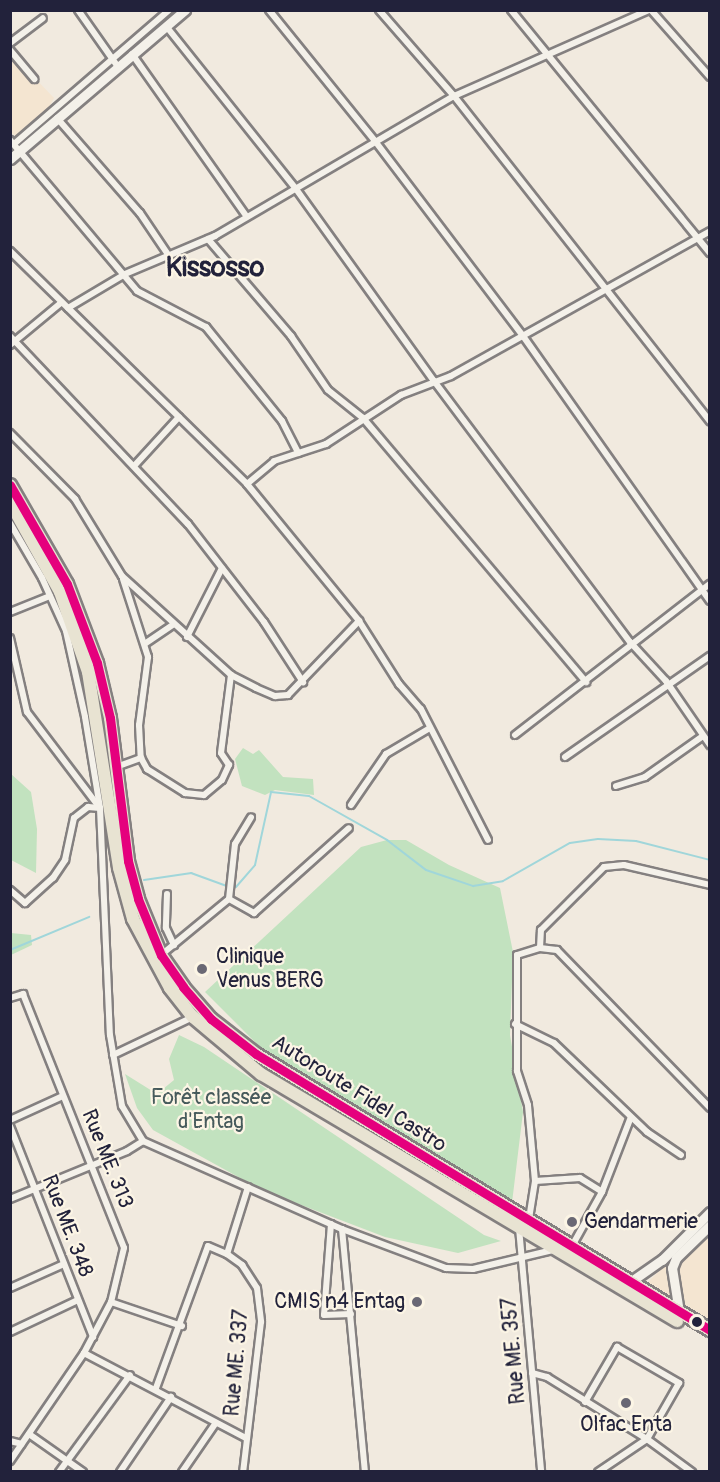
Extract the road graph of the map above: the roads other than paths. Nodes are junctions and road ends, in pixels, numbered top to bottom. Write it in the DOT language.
graph roads {
  1 [pos="78,10"];
  2 [pos="185,10"];
  3 [pos="269,10"];
  4 [pos="379,10"];
  5 [pos="511,10"];
  6 [pos="650,10"];
  7 [pos="168,11"];
  8 [pos="44,18"];
  9 [pos="170,23"];
  10 [pos="10,43"];
  11 [pos="10,50"];
  12 [pos="132,54"];
  13 [pos="550,55"];
  14 [pos="112,58"];
  15 [pos="118,67"];
  16 [pos="710,77"];
  17 [pos="34,79"];
  18 [pos="454,96"];
  19 [pos="57,118"];
  20 [pos="375,141"];
  21 [pos="15,145"];
  22 [pos="10,159"];
  23 [pos="296,189"];
  24 [pos="247,217"];
  25 [pos="710,231"];
  26 [pos="208,239"];
  27 [pos="697,239"];
  28 [pos="10,251"];
  29 [pos="710,253"];
  30 [pos="169,256"];
  31 [pos="125,274"];
  32 [pos="608,291"];
  33 [pos="62,302"];
  34 [pos="68,308"];
  35 [pos="523,336"];
  36 [pos="12,341"];
  37 [pos="434,381"];
  38 [pos="179,417"];
  39 [pos="363,418"];
  40 [pos="710,421"];
  41 [pos="10,433"];
  42 [pos="298,453"];
  43 [pos="135,465"];
  44 [pos="247,484"];
  45 [pos="10,485"];
  46 [pos="10,502"];
  47 [pos="10,523"];
  48 [pos="222,568"];
  49 [pos="122,576"];
  50 [pos="710,584"];
  51 [pos="702,589"];
  52 [pos="50,596"];
  53 [pos="710,601"];
  54 [pos="10,612"];
  55 [pos="359,621"];
  56 [pos="173,625"];
  57 [pos="187,637"];
  58 [pos="10,638"];
  59 [pos="630,642"];
  60 [pos="146,643"];
  61 [pos="710,656"];
  62 [pos="13,666"];
  63 [pos="231,675"];
  64 [pos="303,682"];
  65 [pos="586,682"];
  66 [pos="669,686"];
  67 [pos="430,728"];
  68 [pos="515,735"];
  69 [pos="703,736"];
  70 [pos="710,745"];
  71 [pos="565,757"];
  72 [pos="141,758"];
  73 [pos="116,767"];
  74 [pos="616,786"];
  75 [pos="351,805"];
  76 [pos="106,808"];
  77 [pos="250,817"];
  78 [pos="349,828"];
  79 [pos="488,840"];
  80 [pos="710,885"];
  81 [pos="10,890"];
  82 [pos="167,894"];
  83 [pos="229,899"];
  84 [pos="174,945"];
  85 [pos="540,948"];
  86 [pos="161,954"];
  87 [pos="10,998"];
  88 [pos="193,1017"];
  89 [pos="515,1024"];
  90 [pos="113,1054"];
  91 [pos="63,1096"];
  92 [pos="710,1107"];
  93 [pos="632,1117"];
  94 [pos="10,1120"];
  95 [pos="10,1126"];
  96 [pos="143,1141"];
  97 [pos="681,1155"];
  98 [pos="91,1163"];
  99 [pos="535,1181"];
  100 [pos="248,1187"];
  101 [pos="34,1188"];
  102 [pos="602,1192"];
  103 [pos="10,1199"];
  104 [pos="710,1212"];
  105 [pos="331,1224"];
  106 [pos="524,1224"];
  107 [pos="710,1225"];
  108 [pos="342,1229"];
  109 [pos="572,1246"];
  110 [pos="556,1248"];
  111 [pos="227,1254"];
  112 [pos="522,1259"];
  113 [pos="64,1263"];
  114 [pos="628,1286"];
  115 [pos="10,1288"];
  116 [pos="78,1300"];
  117 [pos="111,1302"];
  118 [pos="679,1312"];
  119 [pos="351,1314"];
  120 [pos="182,1326"];
  121 [pos="710,1330"];
  122 [pos="10,1332"];
  123 [pos="93,1337"];
  124 [pos="710,1340"];
  125 [pos="84,1353"];
  126 [pos="532,1373"];
  127 [pos="130,1375"];
  128 [pos="156,1388"];
  129 [pos="171,1397"];
  130 [pos="585,1402"];
  131 [pos="215,1424"];
  132 [pos="29,1434"];
  133 [pos="246,1438"];
  134 [pos="647,1439"];
  135 [pos="10,1441"];
  136 [pos="22,1444"];
  137 [pos="67,1460"];
  138 [pos="10,1461"];
  139 [pos="59,1472"];
  140 [pos="83,1472"];
  141 [pos="120,1472"];
  142 [pos="182,1472"];
  143 [pos="243,1472"];
  144 [pos="365,1472"];
  145 [pos="541,1472"];
  146 [pos="598,1472"];
  147 [pos="692,1472"];
  1 -- 14 [label="street"];
  2 -- 9 [label="main road"];
  3 -- 20 [label="street"];
  4 -- 18 [label="street"];
  5 -- 13 [label="street"];
  6 -- 13 [label="street"];
  6 -- 16 [label="street"];
  7 -- 9 [label="street"];
  7 -- 14 [label="street"];
  8 -- 10 [label="street"];
  9 -- 12 [label="main road"];
  9 -- 23 [label="street"];
  11 -- 17 [label="street"];
  12 -- 15 [label="main road"];
  12 -- 24 [label="street"];
  13 -- 18 [label="street"];
  13 -- 27 [label="street"];
  14 -- 15 [label="street"];
  14 -- 21 [label="street"];
  15 -- 19 [label="main road"];
  18 -- 20 [label="street"];
  18 -- 32 [label="street"];
  19 -- 21 [label="main road"];
  19 -- 30 [label="street"];
  20 -- 23 [label="street"];
  20 -- 35 [label="street"];
  21 -- 22 [label="main road"];
  21 -- 31 [label="street"];
  23 -- 24 [label="street"];
  23 -- 37 [label="street"];
  24 -- 26 [label="street"];
  25 -- 27 [label="street"];
  26 -- 30 [label="street"];
  26 -- 39 [label="street"];
  27 -- 29 [label="street"];
  27 -- 32 [label="street"];
  28 -- 33 [label="street"];
  30 -- 31 [label="street"];
  31 -- 34 [label="street"];
  31 -- 42 [label="street"];
  32 -- 35 [label="street"];
  32 -- 40 [label="street"];
  33 -- 34 [label="street"];
  33 -- 36 [label="street"];
  34 -- 38 [label="street"];
  35 -- 37 [label="street"];
  35 -- 51 [label="street"];
  36 -- 43 [label="street"];
  37 -- 39 [label="street"];
  37 -- 59 [label="street"];
  38 -- 43 [label="street"];
  38 -- 44 [label="street"];
  39 -- 42 [label="street"];
  39 -- 65 [label="street"];
  41 -- 49 [label="street"];
  42 -- 44 [label="street"];
  43 -- 48 [label="street"];
  44 -- 55 [label="street"];
  45 -- 73 [label="highway, Autoroute Fidel Castro"];
  46 -- 76 [label="highway, Autoroute Fidel Castro"];
  47 -- 52 [label="street"];
  48 -- 57 [label="street"];
  48 -- 64 [label="street"];
  49 -- 56 [label="street"];
  49 -- 60 [label="street"];
  50 -- 51 [label="street"];
  51 -- 53 [label="street"];
  51 -- 59 [label="street"];
  52 -- 54 [label="street"];
  52 -- 76 [label="street"];
  55 -- 64 [label="street"];
  55 -- 67 [label="street"];
  56 -- 57 [label="street"];
  56 -- 60 [label="street"];
  57 -- 63 [label="street"];
  58 -- 62 [label="street"];
  59 -- 65 [label="street"];
  59 -- 66 [label="street"];
  60 -- 72 [label="street"];
  61 -- 66 [label="street"];
  62 -- 76 [label="street"];
  63 -- 64 [label="street"];
  63 -- 72 [label="street"];
  65 -- 68 [label="street"];
  66 -- 69 [label="street"];
  66 -- 71 [label="street"];
  67 -- 75 [label="street"];
  67 -- 79 [label="street"];
  69 -- 70 [label="street"];
  69 -- 74 [label="street"];
  72 -- 73 [label="street"];
  73 -- 86 [label="highway, Autoroute Fidel Castro"];
  76 -- 81 [label="street"];
  76 -- 88 [label="highway, Autoroute Fidel Castro"];
  76 -- 90 [label="street"];
  77 -- 83 [label="street"];
  78 -- 83 [label="street"];
  80 -- 85 [label="street"];
  82 -- 84 [label="street"];
  83 -- 84 [label="street"];
  84 -- 86 [label="street"];
  85 -- 89 [label="street, Rue ME. 357"];
  85 -- 92 [label="street"];
  86 -- 106 [label="highway, Autoroute Fidel Castro"];
  87 -- 91 [label="street, Rue ME. 313"];
  88 -- 90 [label="street"];
  88 -- 106 [label="highway, Autoroute Fidel Castro"];
  89 -- 93 [label="street"];
  89 -- 99 [label="street, Rue ME. 357"];
  90 -- 96 [label="street"];
  91 -- 94 [label="street"];
  91 -- 98 [label="street, Rue ME. 313"];
  93 -- 97 [label="street"];
  93 -- 102 [label="street"];
  95 -- 101 [label="street, Rue ME. 348"];
  96 -- 98 [label="street"];
  96 -- 100 [label="street"];
  98 -- 101 [label="street"];
  98 -- 117 [label="street, Rue ME. 313"];
  99 -- 102 [label="street"];
  99 -- 106 [label="street, Rue ME. 357"];
  100 -- 105 [label="street"];
  100 -- 111 [label="street"];
  101 -- 103 [label="street"];
  101 -- 113 [label="street, Rue ME. 348"];
  102 -- 109 [label="street"];
  104 -- 114 [label="main road"];
  105 -- 108 [label="street"];
  105 -- 119 [label="street"];
  106 -- 109 [label="highway, Autoroute Fidel Castro"];
  106 -- 110 [label="highway, Autoroute Fidel Castro"];
  106 -- 112 [label="street, Rue ME. 357"];
  107 -- 118 [label="main road"];
  108 -- 112 [label="street"];
  108 -- 119 [label="street"];
  109 -- 114 [label="highway, Autoroute Fidel Castro"];
  110 -- 112 [label="street"];
  110 -- 114 [label="highway, Autoroute Fidel Castro"];
  111 -- 120 [label="street, Rue ME. 337"];
  111 -- 133 [label="street, Rue ME. 337"];
  112 -- 126 [label="street, Rue ME. 357"];
  113 -- 115 [label="street"];
  113 -- 116 [label="street, Rue ME. 348"];
  114 -- 118 [label="highway, Autoroute Fidel Castro"];
  114 -- 124 [label="highway, Autoroute Fidel Castro"];
  116 -- 122 [label="street"];
  116 -- 123 [label="street, Rue ME. 348"];
  117 -- 120 [label="street"];
  117 -- 123 [label="street, Rue ME. 313"];
  118 -- 121 [label="highway, Autoroute Fidel Castro"];
  119 -- 144 [label="street"];
  120 -- 128 [label="street"];
  123 -- 125 [label="street, Rue ME. 313"];
  125 -- 127 [label="street"];
  125 -- 132 [label="street, Rue ME. 313"];
  126 -- 130 [label="street"];
  126 -- 145 [label="street, Rue ME. 357"];
  127 -- 128 [label="street"];
  127 -- 137 [label="street"];
  128 -- 129 [label="street"];
  129 -- 131 [label="street"];
  129 -- 141 [label="street"];
  130 -- 134 [label="street"];
  130 -- 134 [label="street"];
  131 -- 133 [label="street"];
  131 -- 142 [label="street"];
  132 -- 136 [label="street, Rue ME. 313"];
  132 -- 137 [label="street"];
  133 -- 143 [label="street, Rue ME. 337"];
  134 -- 146 [label="street"];
  134 -- 147 [label="street"];
  135 -- 136 [label="street"];
  136 -- 138 [label="street, Rue ME. 313"];
  137 -- 139 [label="street"];
  137 -- 140 [label="street"];
}
